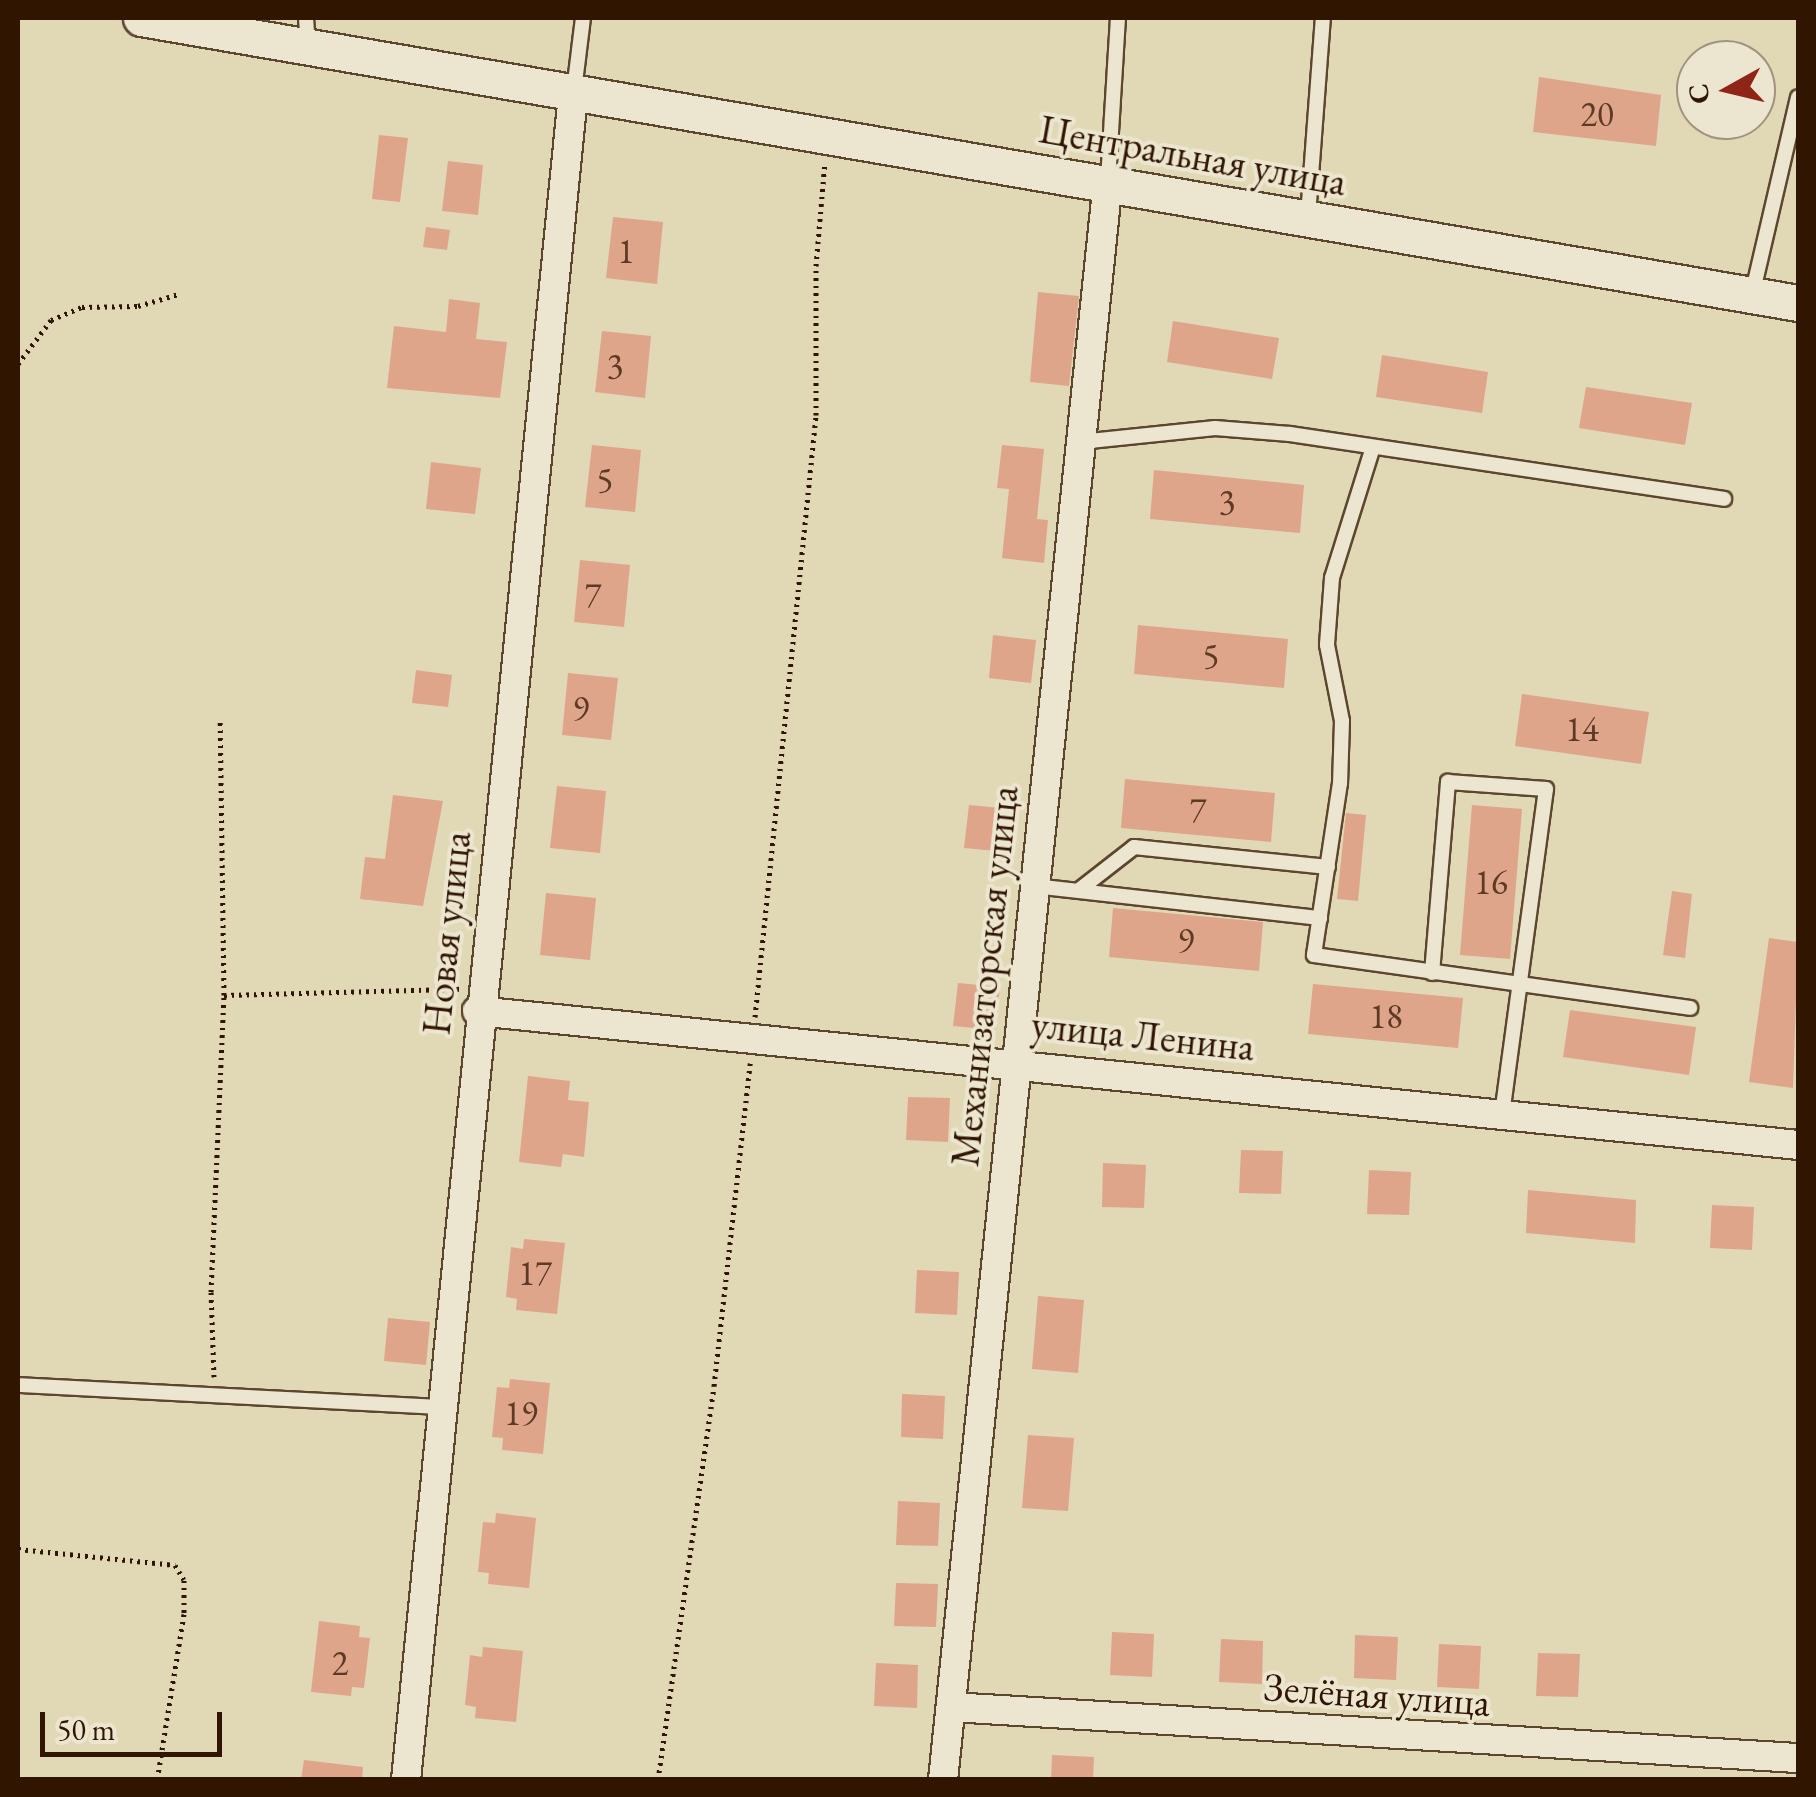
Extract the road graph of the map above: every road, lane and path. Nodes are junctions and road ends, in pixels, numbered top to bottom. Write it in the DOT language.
graph roads {
  1 [pos="141,18"];
  2 [pos="583,18"];
  3 [pos="1118,18"];
  4 [pos="1323,18"];
  5 [pos="307,31"];
  6 [pos="573,95"];
  7 [pos="1798,97"];
  8 [pos="828,138"];
  9 [pos="1108,182"];
  10 [pos="1308,218"];
  11 [pos="179,294"];
  12 [pos="1752,296"];
  13 [pos="1798,303"];
  14 [pos="18,364"];
  15 [pos="1080,442"];
  16 [pos="1373,446"];
  17 [pos="1724,499"];
  18 [pos="220,722"];
  19 [pos="1328,867"];
  20 [pos="1034,886"];
  21 [pos="1079,890"];
  22 [pos="1320,918"];
  23 [pos="1432,973"];
  24 [pos="1521,985"];
  25 [pos="224,995"];
  26 [pos="478,1000"];
  27 [pos="1690,1008"];
  28 [pos="753,1037"];
  29 [pos="1015,1061"];
  30 [pos="1502,1115"];
  31 [pos="1798,1145"];
  32 [pos="18,1385"];
  33 [pos="215,1400"];
  34 [pos="442,1407"];
  35 [pos="18,1549"];
  36 [pos="951,1707"];
  37 [pos="1798,1758"];
  38 [pos="157,1780"];
  39 [pos="406,1780"];
  40 [pos="658,1780"];
  41 [pos="943,1780"];
  1 -- 5 [label="street, Центральная улица"];
  2 -- 6 [label="lane"];
  3 -- 9 [label="lane"];
  4 -- 10 [label="lane"];
  5 -- 6 [label="street, Центральная улица"];
  6 -- 8 [label="street, Центральная улица"];
  6 -- 26 [label="street, Новая улица"];
  7 -- 12 [label="lane"];
  8 -- 9 [label="street, Центральная улица"];
  8 -- 28 [label="path"];
  9 -- 10 [label="street, Центральная улица"];
  9 -- 15 [label="street, Механизаторская улица"];
  10 -- 12 [label="street, Центральная улица"];
  11 -- 14 [label="path"];
  12 -- 13 [label="street, Центральная улица"];
  15 -- 16 [label="lane"];
  15 -- 20 [label="street, Механизаторская улица"];
  16 -- 17 [label="lane"];
  16 -- 19 [label="lane"];
  18 -- 25 [label="path"];
  19 -- 21 [label="lane"];
  19 -- 22 [label="lane"];
  20 -- 21 [label="lane"];
  20 -- 29 [label="street, Механизаторская улица"];
  21 -- 22 [label="lane"];
  22 -- 23 [label="lane"];
  23 -- 24 [label="lane"];
  23 -- 24 [label="lane"];
  24 -- 27 [label="lane"];
  24 -- 30 [label="lane"];
  25 -- 26 [label="path"];
  25 -- 33 [label="path"];
  26 -- 28 [label="street, улица Ленина"];
  26 -- 34 [label="street, Новая улица"];
  28 -- 29 [label="street, улица Ленина"];
  28 -- 40 [label="path"];
  29 -- 30 [label="street, улица Ленина"];
  29 -- 36 [label="street, Механизаторская улица"];
  30 -- 31 [label="street, улица Ленина"];
  32 -- 33 [label="lane"];
  33 -- 34 [label="lane"];
  34 -- 39 [label="street, Новая улица"];
  35 -- 38 [label="path"];
  36 -- 37 [label="street, Зелёная улица"];
  36 -- 41 [label="street, Механизаторская улица"];
}
